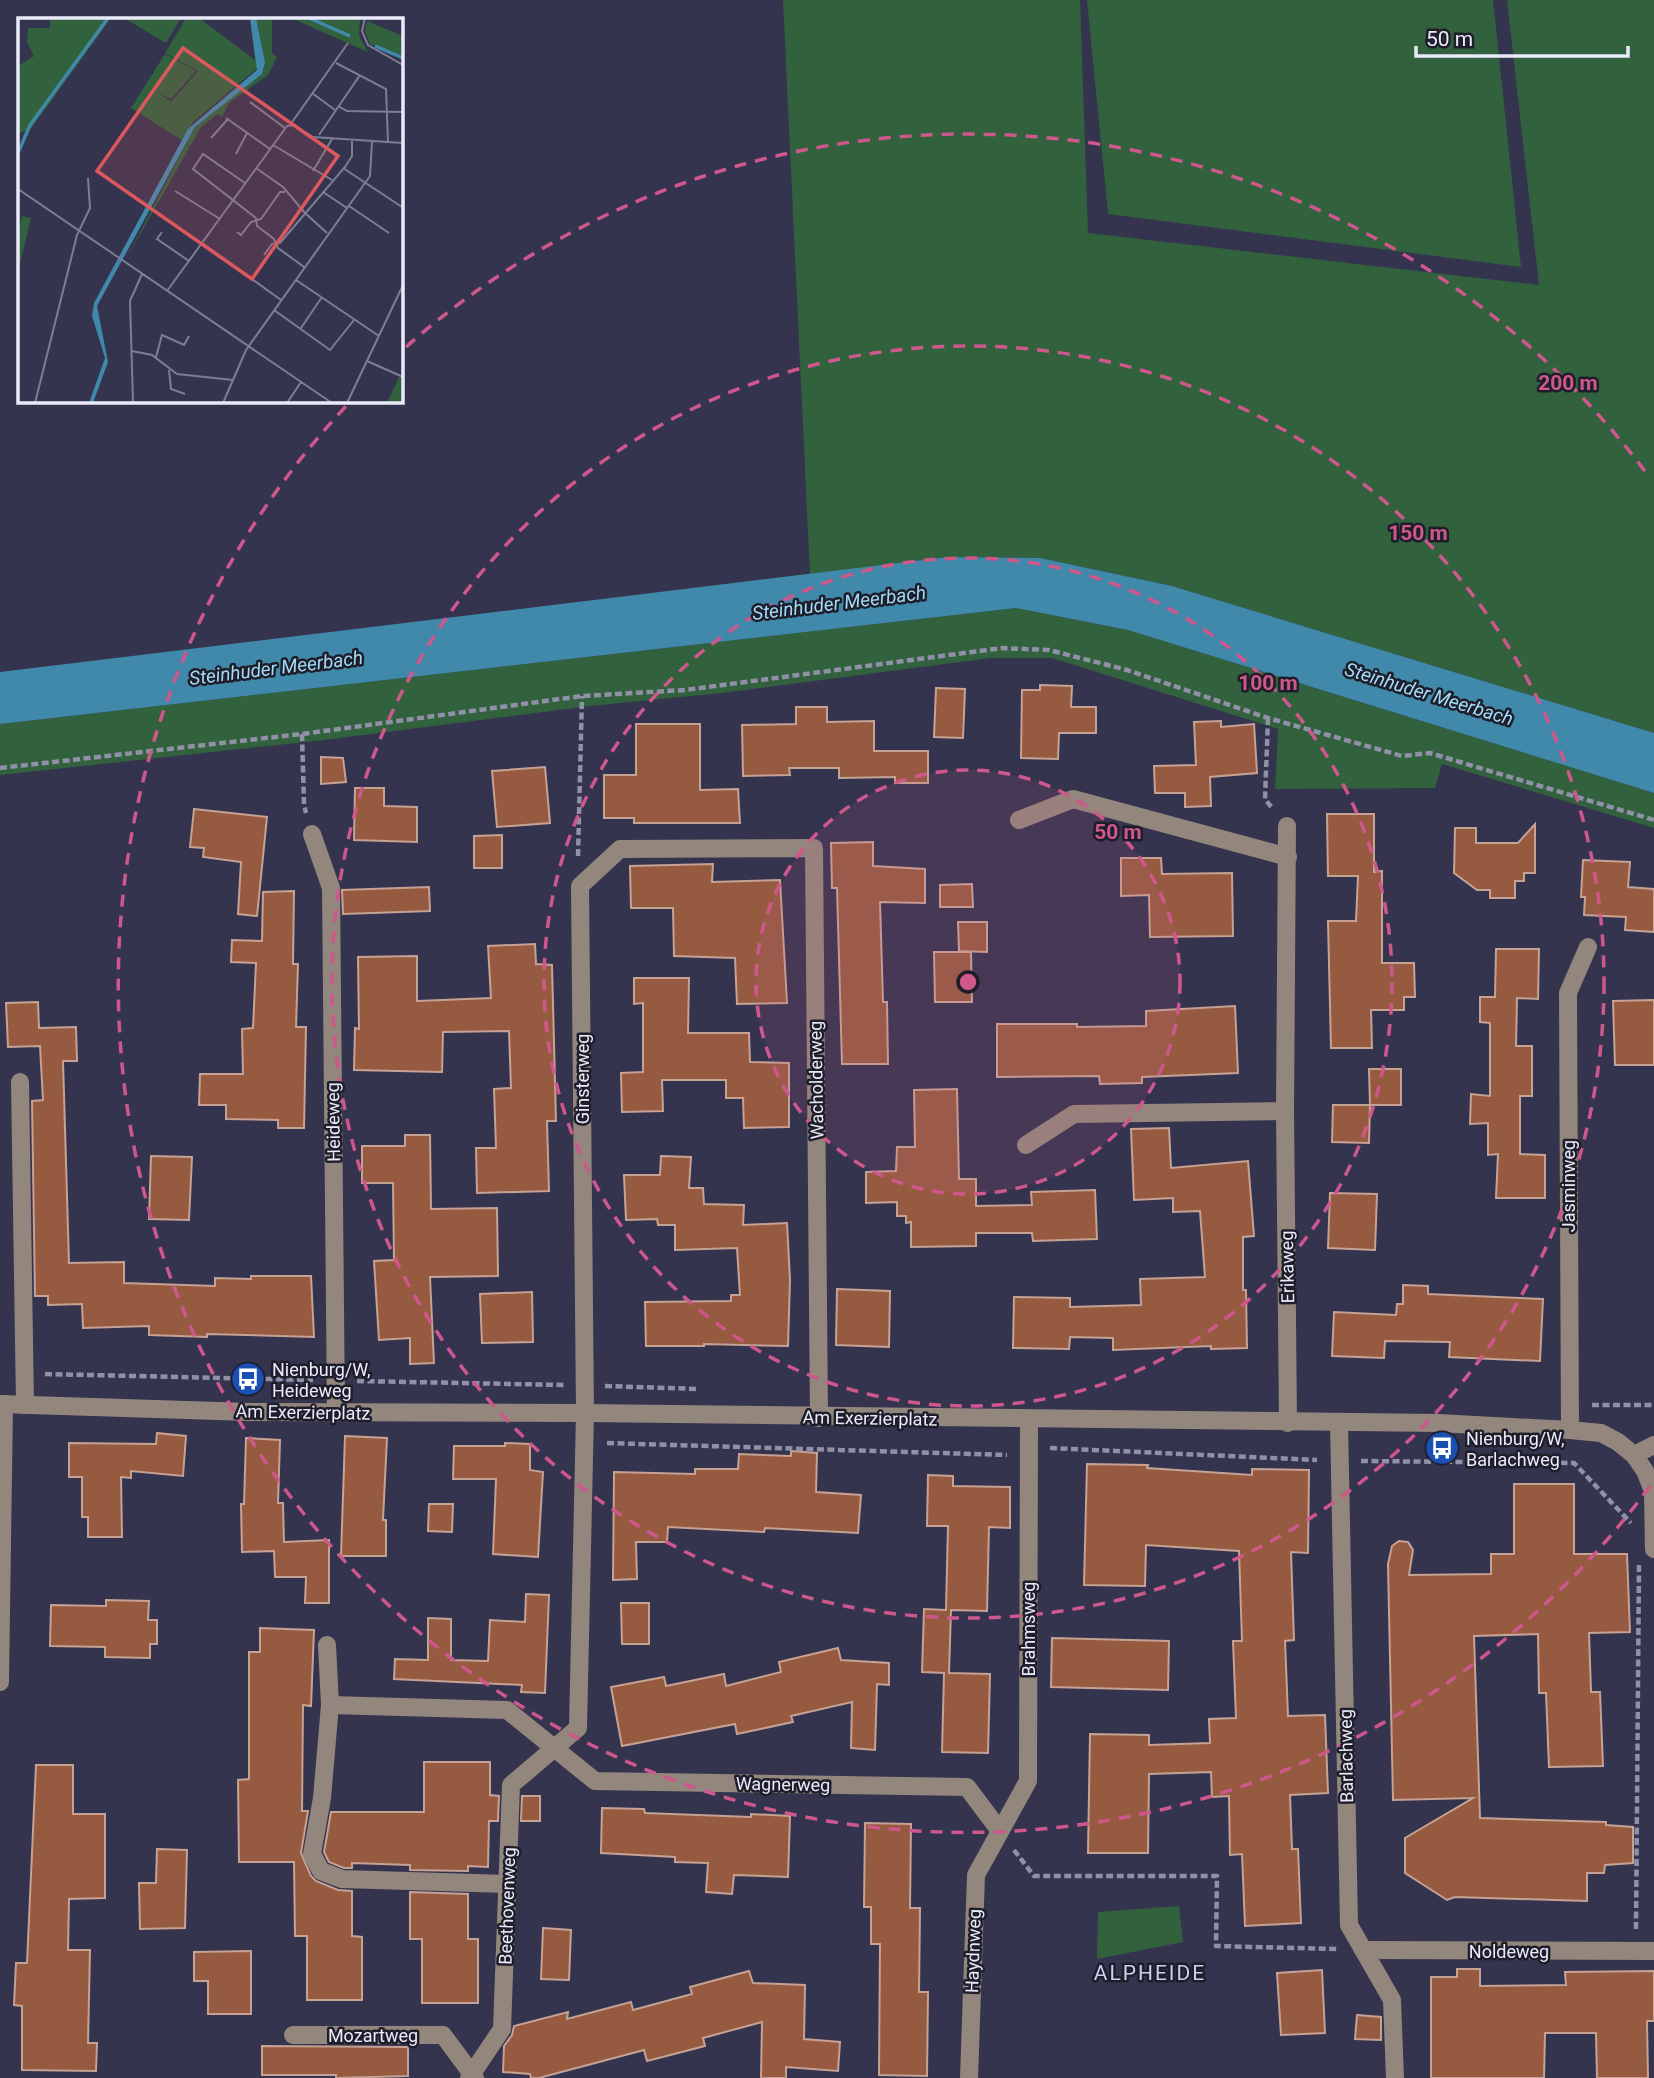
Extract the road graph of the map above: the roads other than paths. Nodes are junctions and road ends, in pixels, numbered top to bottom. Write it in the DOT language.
graph roads {
  1 [pos="1019,820"];
  2 [pos="1287,826"];
  3 [pos="312,834"];
  4 [pos="708,848"];
  5 [pos="1288,857"];
  6 [pos="1588,947"];
  7 [pos="20,1082"];
  8 [pos="1285,1111"];
  9 [pos="1026,1145"];
  10 [pos="2,1404"];
  11 [pos="24,1405"];
  12 [pos="336,1413"];
  13 [pos="585,1413"];
  14 [pos="819,1418"];
  15 [pos="1028,1420"];
  16 [pos="1288,1423"];
  17 [pos="1339,1423"];
  18 [pos="1570,1430"];
  19 [pos="1654,1445"];
  20 [pos="1634,1455"];
  21 [pos="1647,1554"];
  22 [pos="327,1645"];
  23 [pos="0,1682"];
  24 [pos="330,1705"];
  25 [pos="555,1748"];
  26 [pos="1000,1831"];
  27 [pos="507,1884"];
  28 [pos="1363,1950"];
  29 [pos="1645,1951"];
  30 [pos="293,2035"];
  31 [pos="472,2076"];
  32 [pos="969,2078"];
  33 [pos="1395,2078"];
  1 -- 5 [label="street"];
  2 -- 5 [label="street, Erikaweg"];
  3 -- 12 [label="street, Heideweg"];
  4 -- 13 [label="street, Ginsterweg"];
  4 -- 14 [label="street, Wacholderweg"];
  5 -- 8 [label="street, Erikaweg"];
  6 -- 18 [label="street, Jasminweg"];
  7 -- 11 [label="street"];
  8 -- 9 [label="street"];
  8 -- 16 [label="street, Erikaweg"];
  10 -- 11 [label="street, Am Exerzierplatz"];
  10 -- 23 [label="street"];
  11 -- 12 [label="street, Am Exerzierplatz"];
  12 -- 13 [label="street, Am Exerzierplatz"];
  13 -- 14 [label="street, Am Exerzierplatz"];
  13 -- 25 [label="street, Beethovenweg"];
  14 -- 15 [label="street, Am Exerzierplatz"];
  15 -- 16 [label="street, Am Exerzierplatz"];
  15 -- 26 [label="street, Brahmsweg"];
  16 -- 17 [label="street, Am Exerzierplatz"];
  17 -- 18 [label="street, Am Exerzierplatz"];
  17 -- 28 [label="street, Barlachweg"];
  18 -- 20 [label="street, Am Exerzierplatz"];
  19 -- 20 [label="street"];
  20 -- 21 [label="street, Am Exerzierplatz"];
  22 -- 24 [label="street"];
  24 -- 25 [label="street"];
  24 -- 27 [label="street"];
  25 -- 26 [label="street, Wagnerweg"];
  25 -- 27 [label="street, Beethovenweg"];
  26 -- 32 [label="street, Haydnweg"];
  27 -- 31 [label="street, Beethovenweg"];
  28 -- 29 [label="street, Noldeweg"];
  28 -- 33 [label="street, Barlachweg"];
  30 -- 31 [label="street, Mozartweg"];
}
